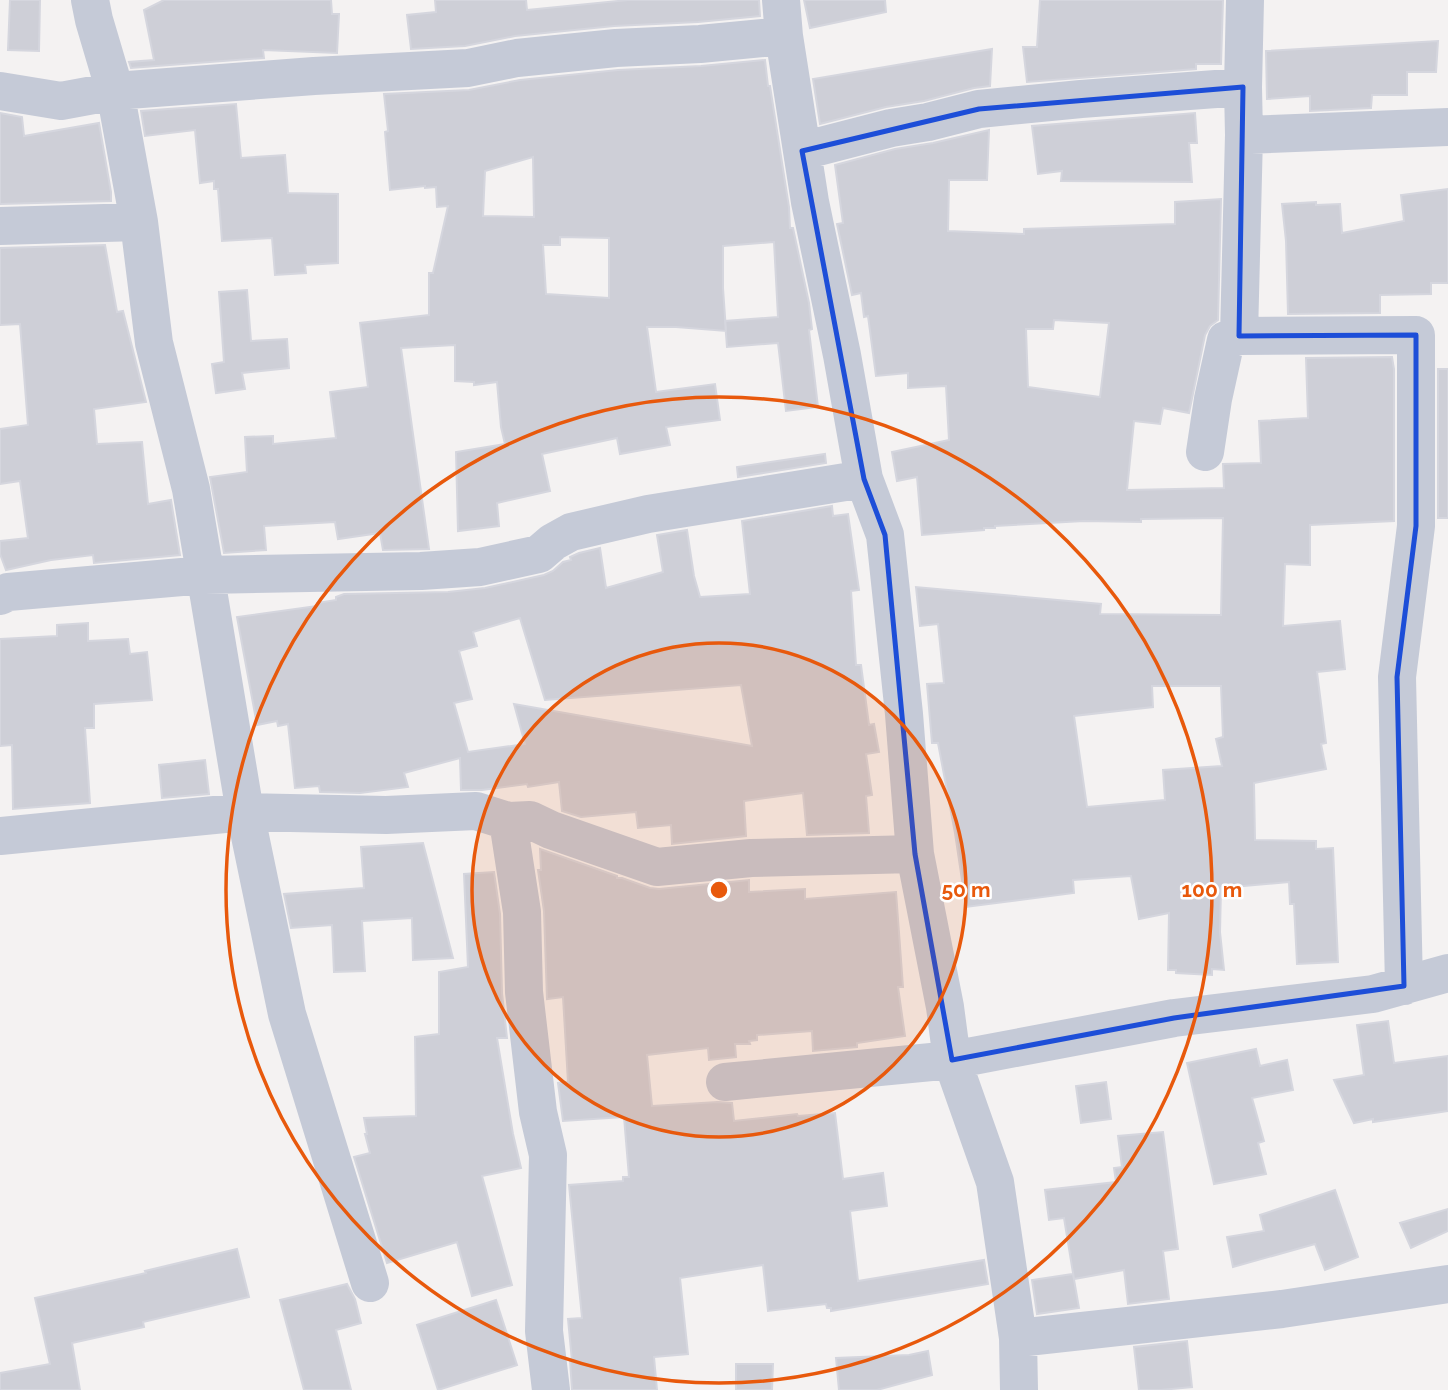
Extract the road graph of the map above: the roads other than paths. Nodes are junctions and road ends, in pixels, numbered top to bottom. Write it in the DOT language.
graph roads {
  1 [pos="90,0"];
  2 [pos="1245,0"];
  3 [pos="782,18"];
  4 [pos="1243,87"];
  5 [pos="0,91"];
  6 [pos="116,92"];
  7 [pos="1448,127"];
  8 [pos="1244,135"];
  9 [pos="802,151"];
  10 [pos="139,222"];
  11 [pos="0,226"];
  12 [pos="1239,335"];
  13 [pos="1205,452"];
  14 [pos="863,479"];
  15 [pos="205,575"];
  16 [pos="3,586"];
  17 [pos="245,812"];
  18 [pos="508,821"];
  19 [pos="0,836"];
  20 [pos="915,854"];
  21 [pos="1448,974"];
  22 [pos="1404,986"];
  23 [pos="952,1060"];
  24 [pos="724,1083"];
  25 [pos="370,1283"];
  26 [pos="1448,1284"];
  27 [pos="1018,1338"];
  28 [pos="551,1390"];
  29 [pos="1019,1390"];
  1 -- 6 [label="street"];
  2 -- 4 [label="street"];
  3 -- 6 [label="street"];
  3 -- 9 [label="street"];
  4 -- 8 [label="street"];
  4 -- 9 [label="street"];
  5 -- 6 [label="street"];
  6 -- 10 [label="street"];
  7 -- 8 [label="street"];
  8 -- 12 [label="street"];
  9 -- 14 [label="street"];
  10 -- 11 [label="street"];
  10 -- 15 [label="street"];
  12 -- 13 [label="street"];
  12 -- 22 [label="street"];
  14 -- 15 [label="street"];
  14 -- 20 [label="street"];
  15 -- 16 [label="street"];
  15 -- 17 [label="street"];
  17 -- 18 [label="street"];
  17 -- 19 [label="street"];
  17 -- 25 [label="street"];
  18 -- 20 [label="street"];
  18 -- 28 [label="street"];
  20 -- 23 [label="street"];
  21 -- 22 [label="street"];
  22 -- 23 [label="street"];
  23 -- 24 [label="street"];
  23 -- 27 [label="street"];
  26 -- 27 [label="street"];
  27 -- 29 [label="street"];
}
